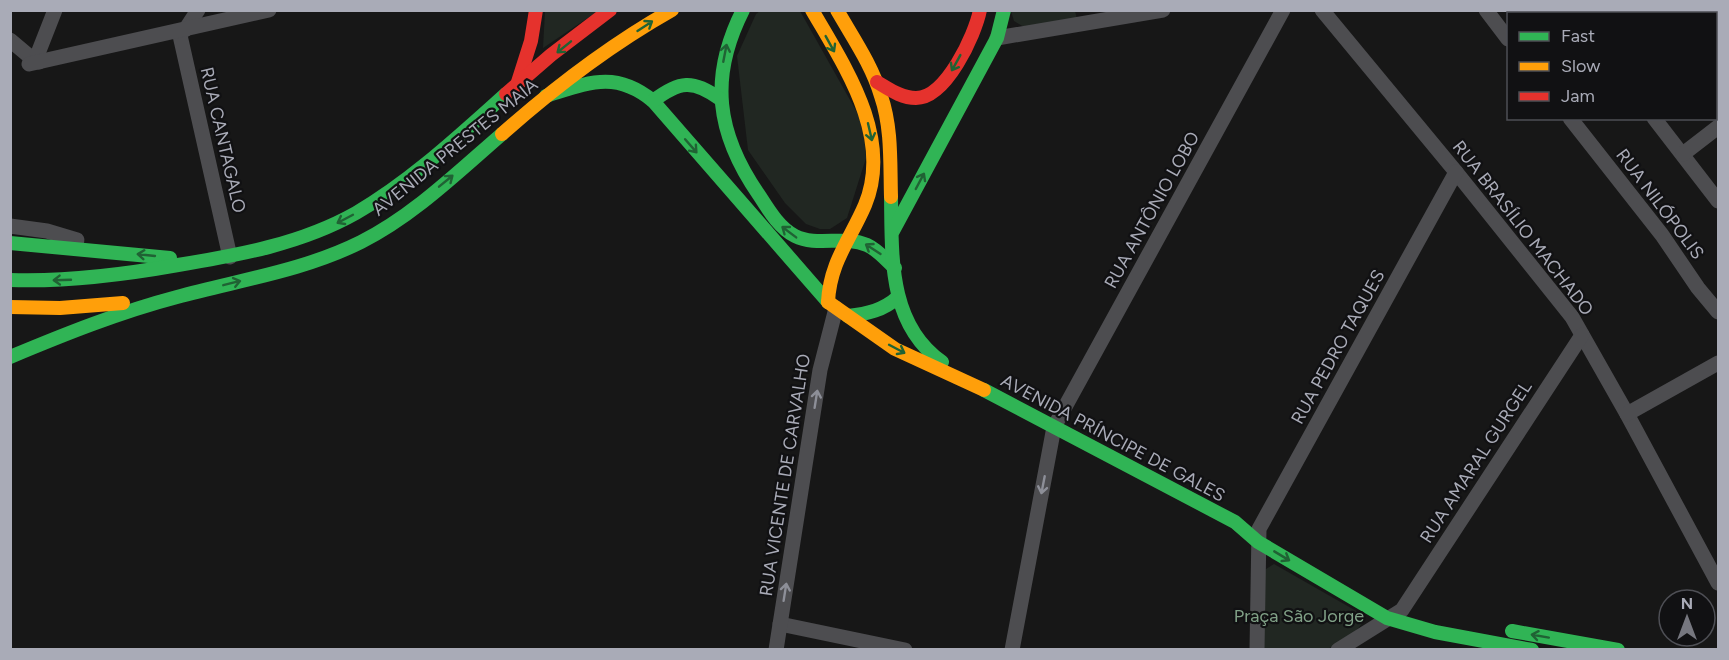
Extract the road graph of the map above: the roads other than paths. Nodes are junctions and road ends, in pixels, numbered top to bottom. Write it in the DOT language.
graph roads {
  1 [pos="56,10"];
  2 [pos="198,10"];
  3 [pos="270,10"];
  4 [pos="536,10"];
  5 [pos="610,10"];
  6 [pos="672,10"];
  7 [pos="743,10"];
  8 [pos="812,10"];
  9 [pos="837,10"];
  10 [pos="980,10"];
  11 [pos="1005,10"];
  12 [pos="1163,10"];
  13 [pos="1283,10"];
  14 [pos="1322,10"];
  15 [pos="1486,10"];
  16 [pos="182,30"];
  17 [pos="1507,36"];
  18 [pos="997,38"];
  19 [pos="10,40"];
  20 [pos="35,63"];
  21 [pos="877,82"];
  22 [pos="517,85"];
  23 [pos="546,96"];
  24 [pos="720,99"];
  25 [pos="653,101"];
  26 [pos="1572,120"];
  27 [pos="1656,120"];
  28 [pos="1719,126"];
  29 [pos="1683,154"];
  30 [pos="1456,172"];
  31 [pos="1719,201"];
  32 [pos="10,226"];
  33 [pos="892,232"];
  34 [pos="845,241"];
  35 [pos="10,243"];
  36 [pos="108,251"];
  37 [pos="230,257"];
  38 [pos="204,261"];
  39 [pos="895,268"];
  40 [pos="10,280"];
  41 [pos="898,297"];
  42 [pos="175,298"];
  43 [pos="10,307"];
  44 [pos="838,309"];
  45 [pos="1719,312"];
  46 [pos="1582,334"];
  47 [pos="10,357"];
  48 [pos="1719,363"];
  49 [pos="975,386"];
  50 [pos="1627,414"];
  51 [pos="1054,427"];
  52 [pos="1259,536"];
  53 [pos="1719,583"];
  54 [pos="1402,610"];
  55 [pos="1387,618"];
  56 [pos="1436,618"];
  57 [pos="780,624"];
  58 [pos="1498,628"];
  59 [pos="902,649"];
  60 [pos="776,650"];
  61 [pos="1012,650"];
  62 [pos="1257,650"];
  63 [pos="1338,650"];
  64 [pos="1532,650"];
  65 [pos="1618,650"];
  1 -- 20 [label="street"];
  2 -- 16 [label="street"];
  3 -- 16 [label="street"];
  4 -- 22 [label="highway"];
  5 -- 22 [label="highway, AVENIDA PRESTES MAIA, one-way"];
  23 -- 6 [label="highway, AVENIDA PRESTES MAIA, one-way"];
  24 -- 7 [label="highway, one-way"];
  8 -- 34 [label="highway, one-way"];
  9 -- 21 [label="highway"];
  10 -- 21 [label="highway, one-way"];
  11 -- 18 [label="highway"];
  12 -- 18 [label="street"];
  13 -- 51 [label="street, RUA ANTÔNIO LOBO"];
  14 -- 30 [label="street, RUA BRASÍLIO MACHADO"];
  15 -- 17 [label="street"];
  16 -- 20 [label="street"];
  16 -- 37 [label="street, RUA CANTAGALO"];
  33 -- 18 [label="highway, one-way"];
  19 -- 20 [label="street"];
  21 -- 33 [label="highway"];
  22 -- 37 [label="highway, AVENIDA PRESTES MAIA, one-way"];
  23 -- 25 [label="highway, AVENIDA PRÍNCIPE DE GALES"];
  42 -- 23 [label="highway, AVENIDA PRESTES MAIA, one-way"];
  24 -- 25 [label="highway"];
  34 -- 24 [label="highway, one-way"];
  25 -- 44 [label="highway, AVENIDA PRÍNCIPE DE GALES, one-way"];
  26 -- 45 [label="street, RUA NILÓPOLIS"];
  27 -- 29 [label="street"];
  28 -- 29 [label="street"];
  29 -- 31 [label="street"];
  30 -- 46 [label="street, RUA BRASÍLIO MACHADO"];
  30 -- 52 [label="street, RUA PEDRO TAQUES"];
  32 -- 36 [label="street"];
  33 -- 39 [label="highway"];
  39 -- 34 [label="highway, one-way"];
  34 -- 44 [label="highway"];
  35 -- 36 [label="highway"];
  38 -- 36 [label="highway, one-way"];
  37 -- 38 [label="highway, AVENIDA PRESTES MAIA"];
  38 -- 40 [label="highway, one-way"];
  39 -- 41 [label="highway"];
  41 -- 44 [label="highway"];
  41 -- 49 [label="highway, AVENIDA PRÍNCIPE DE GALES"];
  42 -- 43 [label="highway"];
  42 -- 47 [label="highway"];
  44 -- 49 [label="highway, AVENIDA PRÍNCIPE DE GALES, one-way"];
  57 -- 44 [label="street, RUA VICENTE DE CARVALHO, one-way"];
  46 -- 50 [label="street, RUA BRASÍLIO MACHADO"];
  46 -- 54 [label="street, RUA AMARAL GURGEL"];
  48 -- 50 [label="street"];
  49 -- 51 [label="highway, AVENIDA PRÍNCIPE DE GALES"];
  50 -- 53 [label="street, RUA BRASÍLIO MACHADO"];
  51 -- 52 [label="highway, AVENIDA PRÍNCIPE DE GALES"];
  51 -- 61 [label="street, RUA ANTÔNIO LOBO, one-way"];
  52 -- 54 [label="highway, AVENIDA PRÍNCIPE DE GALES"];
  52 -- 55 [label="highway, AVENIDA PRÍNCIPE DE GALES, one-way"];
  52 -- 62 [label="street"];
  54 -- 55 [label="street"];
  54 -- 56 [label="highway, AVENIDA PRÍNCIPE DE GALES"];
  55 -- 63 [label="street"];
  55 -- 64 [label="highway, AVENIDA PRÍNCIPE DE GALES"];
  57 -- 59 [label="street"];
  57 -- 60 [label="street, RUA VICENTE DE CARVALHO"];
  65 -- 58 [label="highway, one-way"];
}
